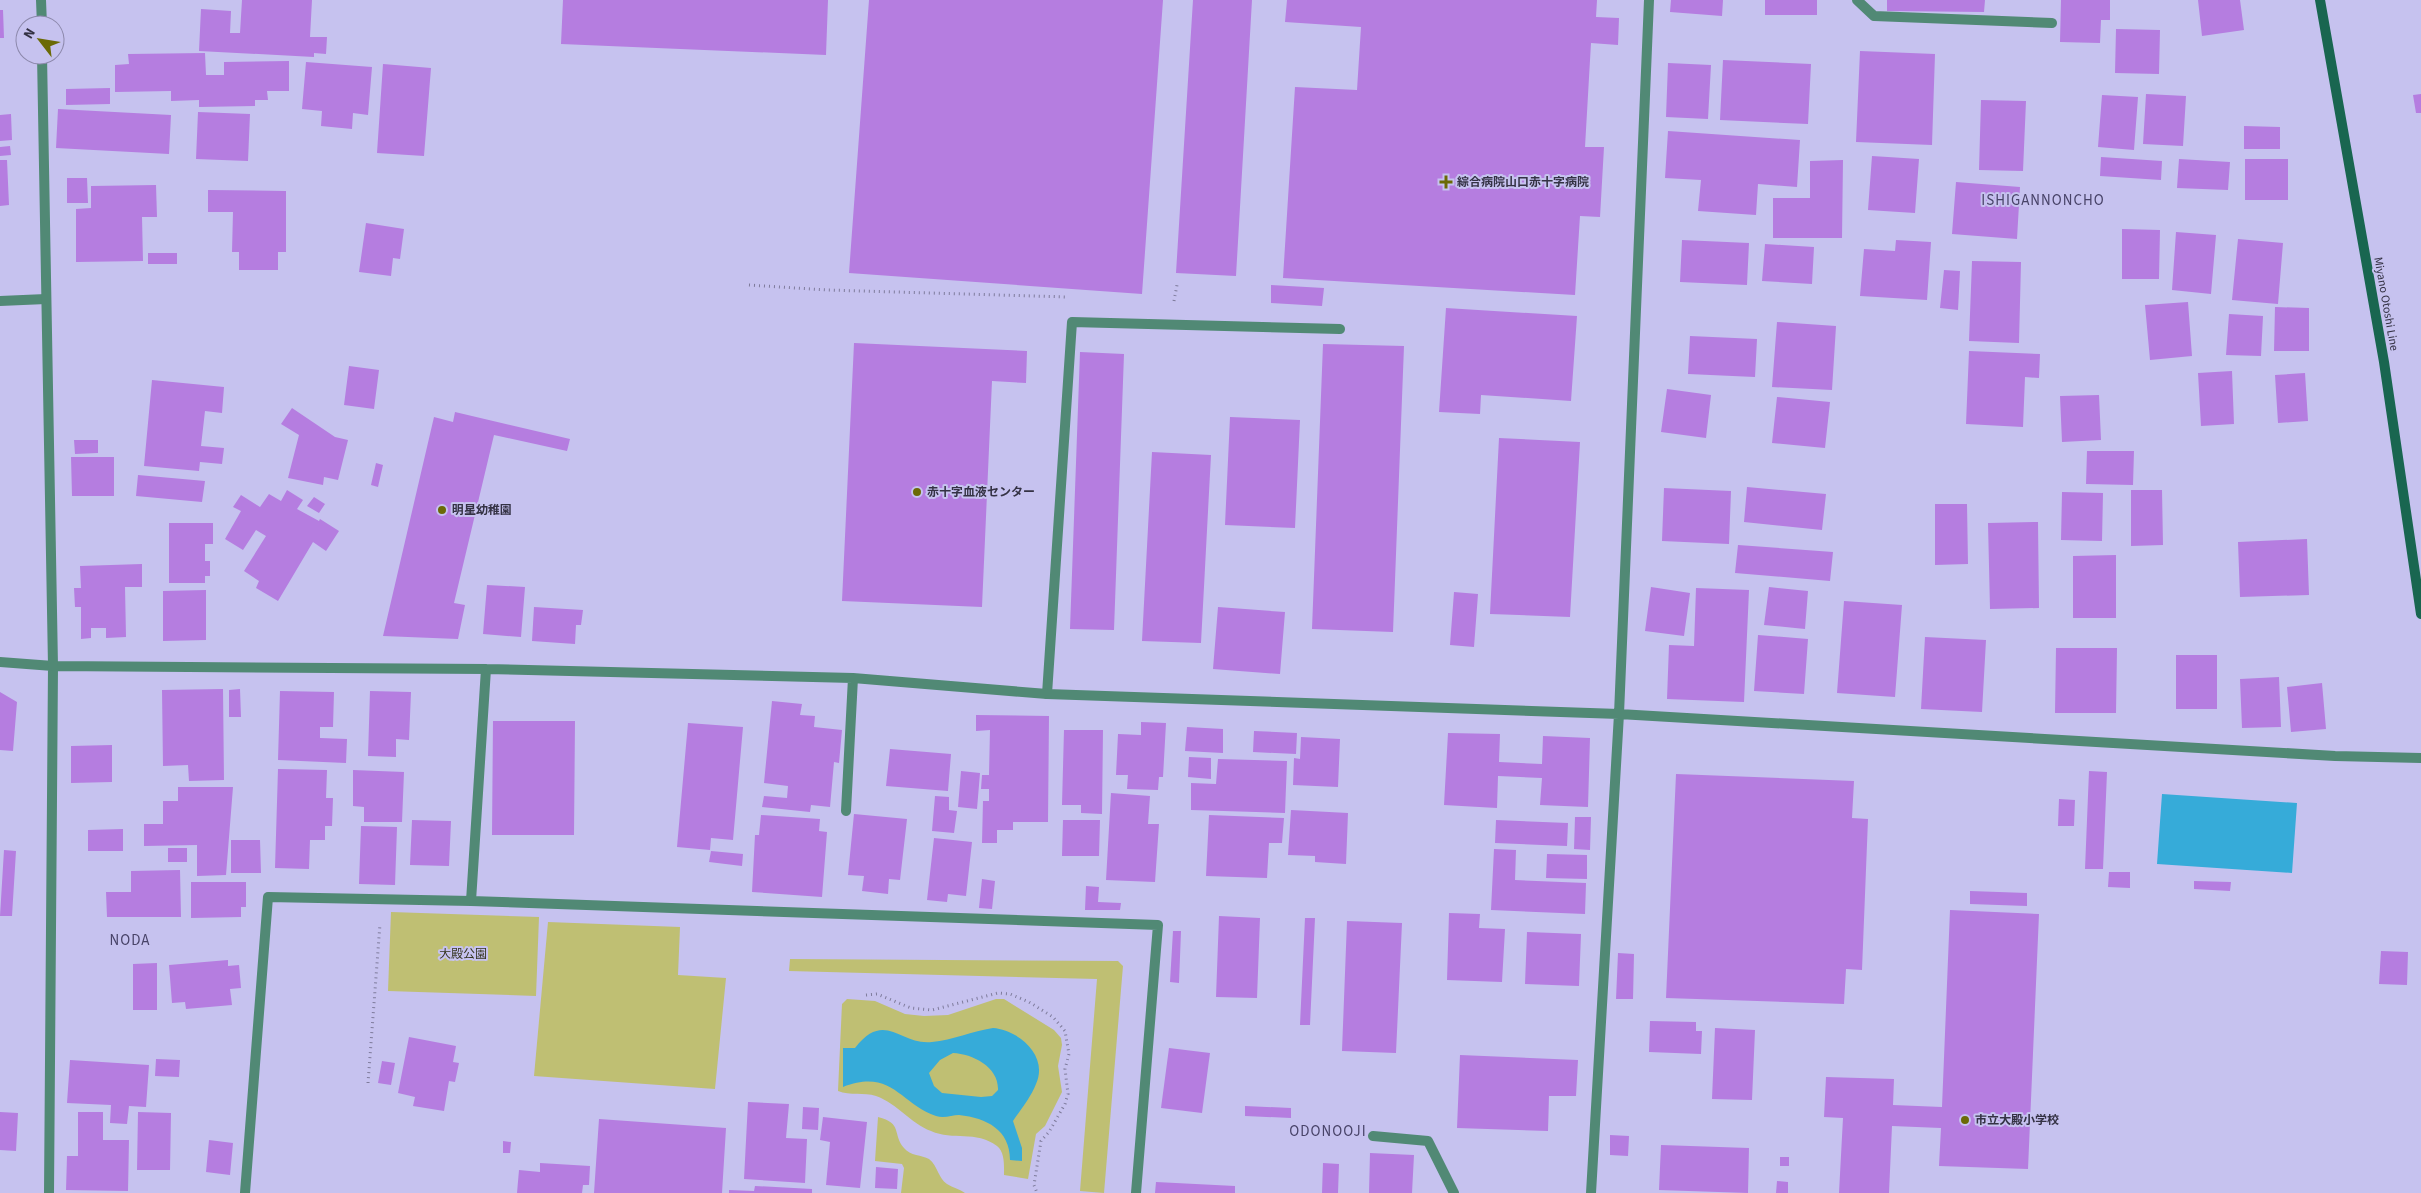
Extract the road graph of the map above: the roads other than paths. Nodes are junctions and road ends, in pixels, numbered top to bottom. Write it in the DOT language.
graph roads {
  1 [pos="42,0"];
  2 [pos="1649,0"];
  3 [pos="1857,0"];
  4 [pos="2320,0"];
  5 [pos="42,15"];
  6 [pos="2052,23"];
  7 [pos="42,65"];
  8 [pos="46,299"];
  9 [pos="0,301"];
  10 [pos="1340,329"];
  11 [pos="2421,614"];
  12 [pos="0,662"];
  13 [pos="53,666"];
  14 [pos="486,669"];
  15 [pos="854,678"];
  16 [pos="1047,694"];
  17 [pos="1619,714"];
  18 [pos="2421,758"];
  19 [pos="846,811"];
  20 [pos="471,900"];
  21 [pos="1374,1136"];
  22 [pos="49,1193"];
  23 [pos="245,1193"];
  24 [pos="1136,1193"];
  25 [pos="1454,1193"];
  26 [pos="1591,1193"];
  1 -- 5 [label="street"];
  2 -- 17 [label="street"];
  3 -- 6 [label="street"];
  4 -- 11 [label="main road, Miyano Otoshi Line"];
  7 -- 8 [label="street"];
  8 -- 9 [label="street"];
  8 -- 13 [label="street"];
  10 -- 16 [label="street"];
  12 -- 13 [label="street"];
  13 -- 14 [label="street"];
  13 -- 22 [label="street"];
  14 -- 15 [label="street"];
  14 -- 20 [label="street"];
  15 -- 16 [label="street"];
  15 -- 19 [label="street"];
  16 -- 17 [label="street"];
  17 -- 18 [label="street"];
  17 -- 26 [label="street"];
  20 -- 23 [label="street"];
  20 -- 24 [label="street"];
  21 -- 25 [label="street"];
}
